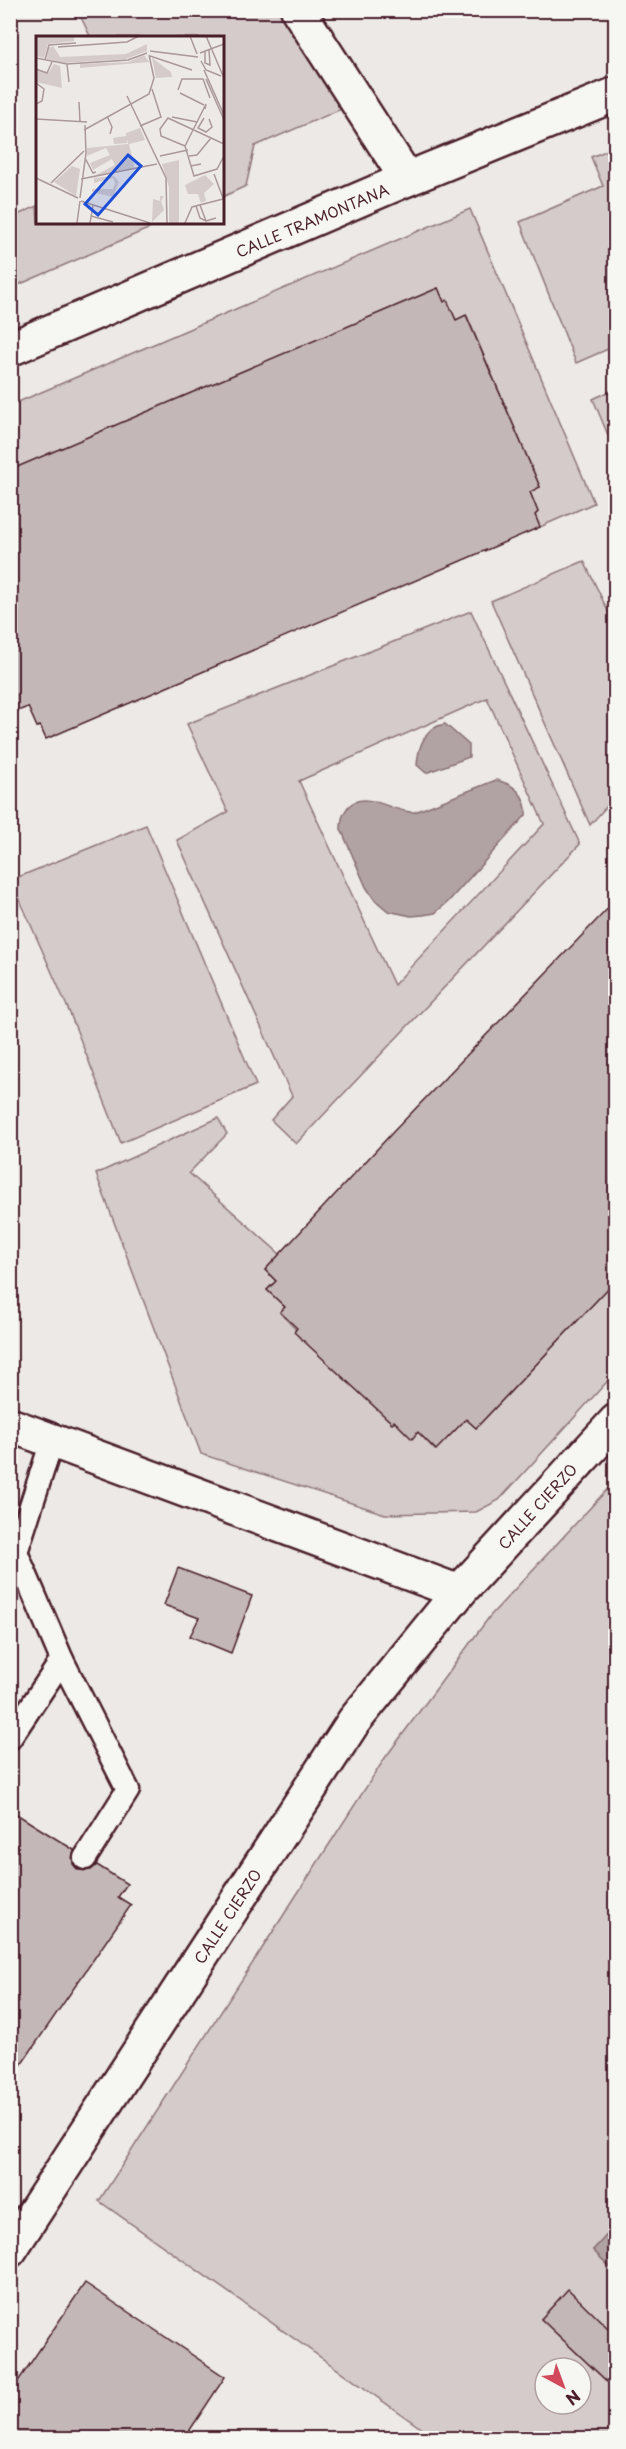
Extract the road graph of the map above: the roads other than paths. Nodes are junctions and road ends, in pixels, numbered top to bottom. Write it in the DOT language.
graph roads {
  1 [pos="298,10"];
  2 [pos="615,94"];
  3 [pos="407,179"];
  4 [pos="10,349"];
  5 [pos="615,1421"];
  6 [pos="10,1425"];
  7 [pos="52,1441"];
  8 [pos="13,1552"];
  9 [pos="459,1592"];
  10 [pos="62,1660"];
  11 [pos="10,1738"];
  12 [pos="85,1858"];
  13 [pos="10,2250"];
  1 -- 3 [label="street"];
  2 -- 3 [label="street, CALLE TRAMONTANA"];
  3 -- 4 [label="street, CALLE TRAMONTANA"];
  5 -- 9 [label="street, CALLE CIERZO"];
  6 -- 7 [label="street"];
  7 -- 8 [label="lane"];
  7 -- 9 [label="street"];
  8 -- 10 [label="lane"];
  9 -- 13 [label="street, CALLE CIERZO"];
  10 -- 11 [label="lane"];
  10 -- 12 [label="lane"];
}
